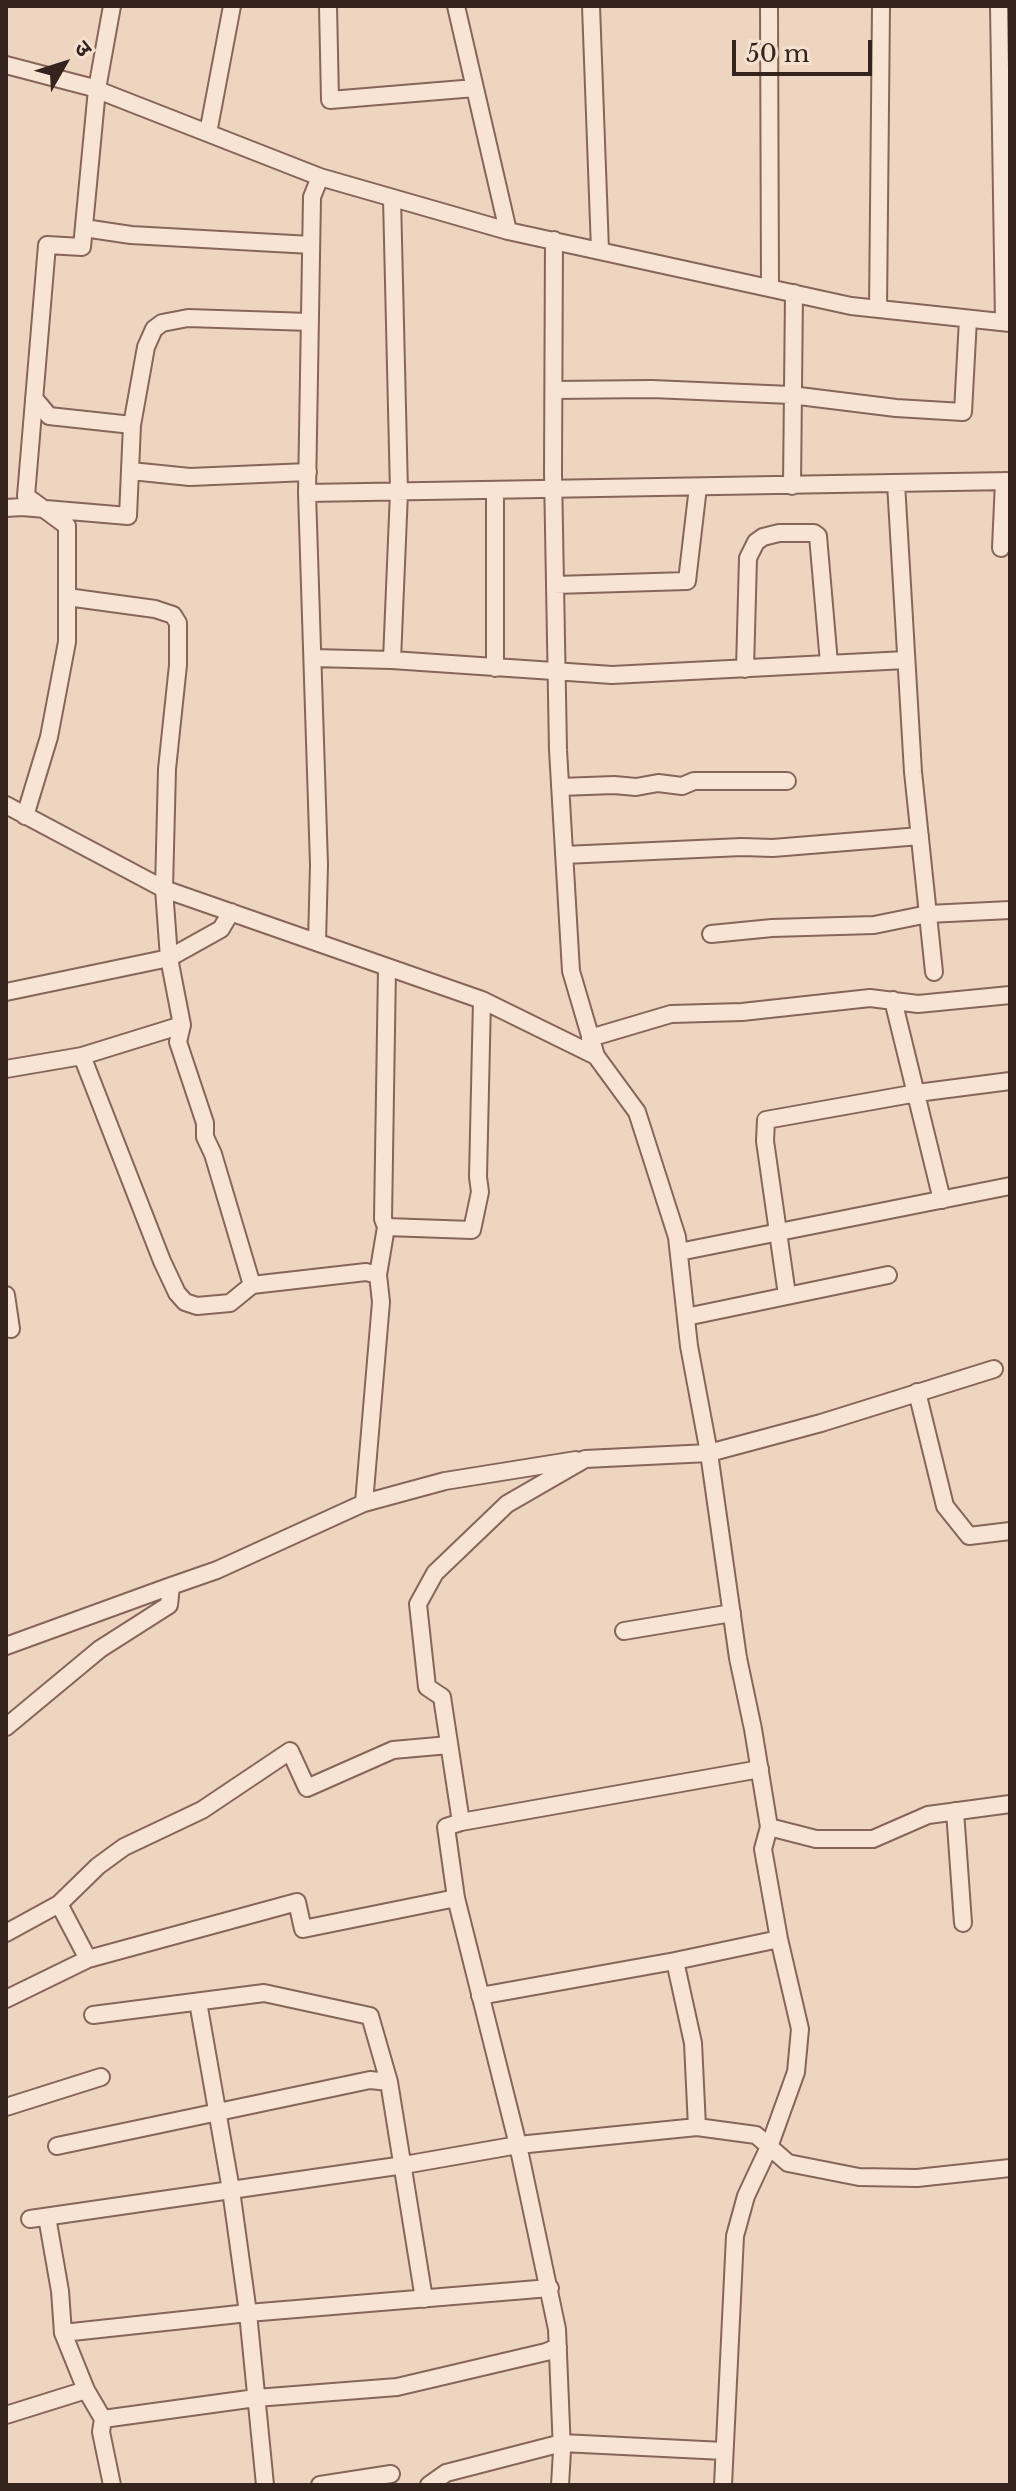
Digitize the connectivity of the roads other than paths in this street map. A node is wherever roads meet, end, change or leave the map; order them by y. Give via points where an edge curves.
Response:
1 (112, 6) edge
2 (232, 6) edge
3 (328, 6) edge
4 (456, 6) edge
5 (591, 6) edge
6 (769, 6) edge
7 (881, 6) edge
8 (999, 6) edge
9 (6, 65) edge
10 (475, 88) junction
11 (97, 89) junction
12 (208, 133) junction
13 (320, 177) junction
14 (392, 198) junction
15 (84, 228) junction
16 (508, 231) junction
17 (554, 240) junction
18 (311, 245) junction
19 (600, 250) junction
20 (770, 288) junction
21 (794, 293) junction
22 (878, 309) junction
23 (968, 319) junction
24 (310, 322) junction
25 (1007, 323) edge
26 (554, 390) junction
27 (791, 395) junction
28 (34, 398) junction
29 (132, 425) junction
30 (131, 471) junction
31 (308, 472) junction
32 (1007, 481) edge
33 (896, 483) junction
34 (792, 486) junction
35 (698, 487) junction
36 (554, 490) junction
37 (495, 491) junction
38 (399, 492) junction
39 (307, 493) junction
40 (6, 508) edge
41 (43, 508) junction
42 (1001, 548) dead end
43 (555, 585) junction
44 (67, 597) junction
45 (313, 658) junction
46 (392, 660) junction
47 (906, 660) junction
48 (829, 663) junction
49 (495, 668) junction
50 (745, 669) junction
51 (557, 672) junction
52 (787, 781) dead end
53 (560, 787) junction
54 (6, 805) edge
55 (25, 816) junction
56 (920, 836) junction
57 (564, 855) junction
58 (164, 889) junction
59 (1010, 910) edge
60 (231, 912) junction
61 (928, 914) junction
62 (711, 934) dead end
63 (317, 942) junction
64 (169, 958) junction
65 (387, 967) junction
66 (934, 972) dead end
67 (6, 992) edge
68 (1010, 995) edge
69 (482, 1000) junction
70 (893, 1000) junction
71 (182, 1025) junction
72 (590, 1038) junction
73 (82, 1056) junction
74 (596, 1056) junction
75 (6, 1069) edge
76 (1010, 1081) edge
77 (917, 1093) junction
78 (1010, 1186) edge
79 (942, 1200) junction
80 (386, 1227) junction
81 (779, 1232) junction
82 (679, 1252) junction
83 (378, 1275) junction
84 (888, 1275) dead end
85 (252, 1285) junction
86 (6, 1295) edge
87 (787, 1295) junction
88 (686, 1317) junction
89 (11, 1329) dead end
90 (994, 1369) dead end
91 (917, 1392) junction
92 (709, 1453) junction
93 (585, 1459) junction
94 (364, 1503) junction
95 (1010, 1531) edge
96 (171, 1586) junction
97 (732, 1613) junction
98 (624, 1631) dead end
99 (6, 1646) edge
100 (6, 1727) edge
101 (449, 1745) junction
102 (760, 1769) junction
103 (1010, 1804) edge
104 (955, 1811) junction
105 (461, 1822) junction
106 (769, 1827) junction
107 (456, 1898) junction
108 (59, 1904) junction
109 (963, 1923) dead end
110 (6, 1933) edge
111 (779, 1939) junction
112 (88, 1959) junction
113 (675, 1961) junction
114 (480, 1996) junction
115 (6, 1999) edge
116 (198, 2002) junction
117 (93, 2015) dead end
118 (101, 2077) dead end
119 (389, 2082) junction
120 (6, 2107) edge
121 (217, 2110) junction
122 (697, 2127) junction
123 (518, 2145) junction
124 (57, 2146) dead end
125 (769, 2147) junction
126 (404, 2165) junction
127 (1010, 2168) edge
128 (231, 2190) junction
129 (550, 2288) junction
130 (424, 2299) junction
131 (248, 2313) junction
132 (63, 2333) junction
133 (558, 2347) junction
134 (86, 2390) junction
135 (256, 2398) junction
136 (6, 2415) edge
137 (103, 2419) junction
138 (562, 2443) junction
139 (724, 2451) junction
140 (391, 2474) dead end
141 (112, 2485) edge
142 (265, 2485) edge
143 (320, 2485) edge
144 (429, 2485) edge
145 (560, 2485) edge
146 (723, 2485) edge

1 - 11 street
2 - 12 street
3 - 10 street via 330,100
4 - 10 street
5 - 19 street
6 - 20 street
7 - 22 street
8 - 25 street
9 - 11 street
10 - 16 street
11 - 12 street
11 - 15 street
12 - 13 street
13 - 14 street
13 - 18 street via 312,197
14 - 16 street
14 - 38 street
15 - 18 street
15 - 28 street via 82,247 47,245
16 - 17 street
17 - 19 street
17 - 26 street
18 - 24 street
19 - 20 street
20 - 21 street
21 - 22 street
21 - 27 street
22 - 23 street
23 - 25 street
23 - 27 street via 963,412
24 - 29 street via 188,318 162,323 146,347
24 - 31 street
26 - 27 street
26 - 36 street
27 - 34 street
28 - 29 street via 49,416
28 - 41 street via 26,496
29 - 30 street
30 - 31 street via 190,477
30 - 41 street via 128,516
31 - 39 street
32 - 33 street
32 - 42 street
33 - 34 street
33 - 47 street
34 - 35 street
35 - 36 street
35 - 43 street via 687,581
36 - 37 street
36 - 43 street
37 - 38 street
37 - 49 street
38 - 39 street
38 - 46 street
39 - 45 street
40 - 41 street
41 - 44 street via 67,526
43 - 51 street
44 - 55 street via 67,642 49,737
44 - 58 street via 155,609 173,615 178,623
45 - 46 street
45 - 63 street
46 - 49 street
47 - 48 street
47 - 56 street
48 - 50 street
48 - 50 street via 818,536 779,533 756,542 748,558
49 - 51 street
50 - 51 street
51 - 53 street
52 - 53 street
53 - 57 street
54 - 55 street
55 - 58 street
56 - 57 street via 773,848
56 - 61 street
57 - 72 street via 571,971
58 - 60 street
58 - 64 street
59 - 61 street
60 - 63 street
60 - 64 street via 221,929
61 - 62 street via 874,925
61 - 66 street
63 - 65 street
64 - 67 street
64 - 71 street
65 - 69 street
65 - 80 street
68 - 70 street via 918,1004
69 - 74 street
69 - 80 street via 480,1192 472,1230
70 - 72 street via 671,1014
70 - 77 street
71 - 73 street
71 - 85 street via 178,1042
72 - 74 street
73 - 75 street
73 - 85 street via 177,1293 185,1302 213,1306 230,1303
74 - 82 street via 637,1112
76 - 77 street
77 - 79 street
77 - 81 street via 766,1120
78 - 79 street
79 - 81 street
80 - 83 street
81 - 82 street
81 - 87 street
82 - 88 street
83 - 85 street
83 - 94 street via 381,1302
84 - 87 street
86 - 89 street
87 - 88 street
88 - 92 street
90 - 91 street
91 - 92 street
91 - 95 street via 945,1506 969,1536
92 - 93 street
92 - 97 street
93 - 94 street via 445,1481
93 - 101 street via 507,1504 435,1573 418,1604 427,1687 442,1697
94 - 96 street
96 - 99 street
96 - 100 street via 169,1605 100,1649
97 - 98 street
97 - 102 street
101 - 105 street
101 - 108 street via 393,1750 307,1788 290,1751 202,1810 124,1847
102 - 105 street
102 - 106 street
103 - 104 street
104 - 106 street via 928,1815 873,1839 816,1839
104 - 109 street
105 - 107 street via 446,1827
106 - 111 street via 763,1849
107 - 112 street via 303,1929 297,1902
107 - 114 street
108 - 110 street
108 - 112 street
111 - 113 street
111 - 125 street via 800,2029 796,2072
112 - 115 street
113 - 114 street
113 - 122 street via 693,2043
114 - 123 street
116 - 117 street
116 - 119 street via 264,1993 370,2016
116 - 121 street
118 - 120 street
119 - 121 street via 370,2080
119 - 126 street
121 - 124 street
121 - 128 street
122 - 123 street
122 - 125 street via 756,2135
123 - 126 street
123 - 129 street
125 - 127 street via 788,2163 859,2177 917,2178
125 - 139 street via 735,2236
126 - 128 street
126 - 130 street
128 - 131 street
128 - 132 street via 39,2218 60,2291
129 - 130 street
129 - 133 street
130 - 131 street
131 - 132 street
131 - 135 street
132 - 134 street
133 - 135 street via 397,2387
133 - 138 street
134 - 136 street
134 - 137 street
135 - 137 street
135 - 142 street
137 - 141 street
138 - 139 street
138 - 144 street via 446,2473
138 - 145 street
139 - 146 street
140 - 143 street

